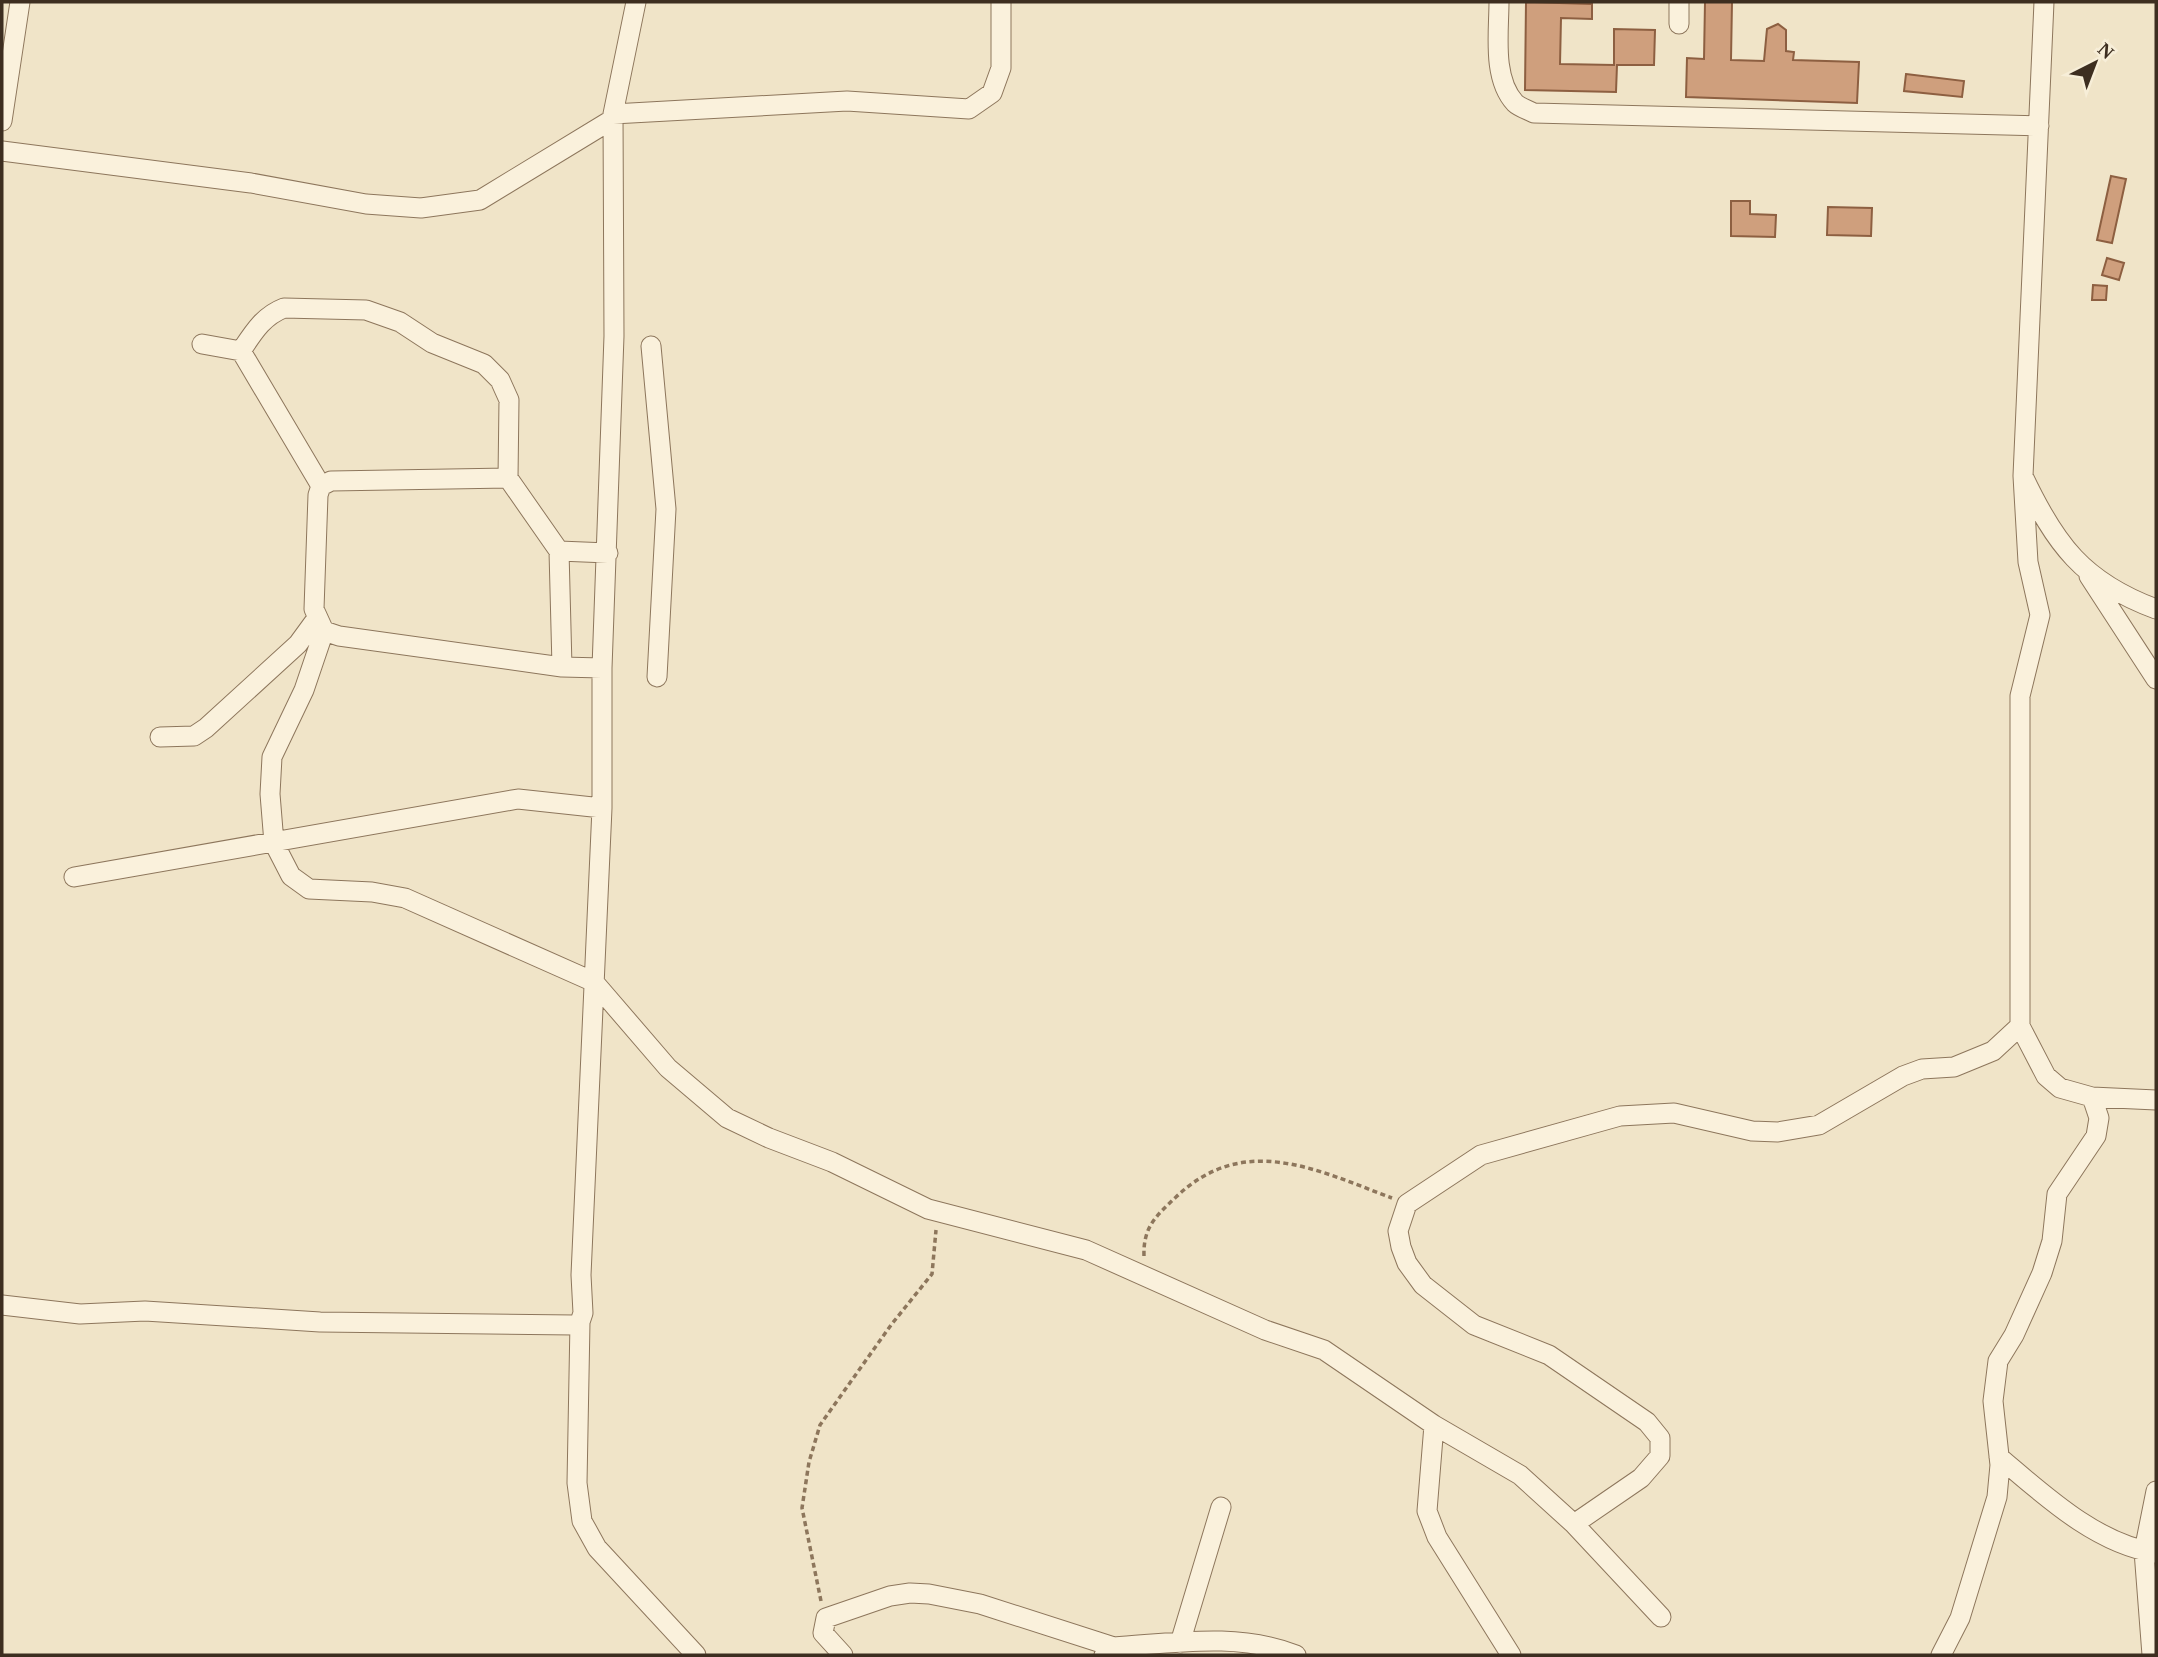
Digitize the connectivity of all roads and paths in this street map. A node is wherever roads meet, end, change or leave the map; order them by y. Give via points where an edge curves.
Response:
1 (20, 2) edge
2 (636, 2) edge
3 (1001, 2) edge
4 (1499, 2) edge
5 (1679, 2) edge
6 (2044, 2) edge
7 (1679, 24) dead end
8 (613, 117) junction
9 (2, 121) edge
10 (2039, 127) junction
11 (2, 151) edge
12 (202, 344) dead end
13 (651, 346) dead end
14 (241, 351) junction
15 (2023, 476) junction
16 (508, 478) junction
17 (321, 486) junction
18 (559, 551) junction
19 (608, 553) junction
20 (2084, 569) junction
21 (2156, 609) edge
22 (320, 625) junction
23 (562, 667) junction
24 (603, 668) junction
25 (657, 677) dead end
26 (2156, 679) edge
27 (160, 737) dead end
28 (602, 808) junction
29 (274, 843) junction
30 (74, 877) dead end
31 (594, 982) junction
32 (2020, 1026) junction
33 (2092, 1097) junction
34 (2156, 1100) edge
35 (1407, 1204) junction
36 (928, 1209) junction
37 (1144, 1275) junction
38 (2, 1305) edge
39 (580, 1322) junction
40 (1434, 1425) junction
41 (1998, 1457) junction
42 (2156, 1490) edge
43 (1221, 1507) dead end
44 (1574, 1524) junction
45 (2150, 1552) edge
46 (1661, 1617) dead end
47 (826, 1618) junction
48 (1180, 1643) junction
49 (1109, 1651) edge
50 (696, 1655) edge
51 (843, 1655) edge
52 (1296, 1655) edge
53 (1511, 1655) edge
54 (1941, 1655) edge
55 (2152, 1655) edge

1 - 9 street
2 - 8 street
3 - 8 street via 1001,68 992,93 969,109 847,101
4 - 10 street via 1499,60 1506,86 1515,103 1534,113
5 - 7 street
6 - 10 street
8 - 11 street via 480,200 421,208
8 - 19 street
10 - 15 street
12 - 14 street
13 - 25 street via 666,509
14 - 16 street via 259,325 284,307 366,310 400,322 443,348 484,364 500,380 509,400
14 - 17 street
15 - 20 street via 2053,535
15 - 32 street via 2028,562 2040,615 2020,696
16 - 17 street via 331,481
16 - 18 street
17 - 22 street via 314,609
18 - 19 street
18 - 23 street
19 - 24 street
20 - 21 street via 2130,599
20 - 26 street
22 - 23 street via 340,636
22 - 27 street via 206,728 194,736
22 - 29 street via 304,690 272,757
23 - 24 street
24 - 28 street
28 - 29 street via 519,799
28 - 31 street
29 - 30 street
29 - 31 street via 291,876 309,890 405,898
31 - 36 street via 668,1068 727,1118
31 - 39 street
32 - 33 street via 2046,1076 2060,1088
32 - 35 street via 1993,1051 1954,1067 1922,1069 1903,1076 1819,1125 1752,1131 1674,1113 1620,1116 1481,1155
33 - 34 street
33 - 41 street via 2099,1118 2096,1136 2057,1195 2052,1241 2042,1273 1998,1361 1993,1401
35 - 37 path via 1296,1163 1230,1164 1189,1185 1152,1220 1143,1238
35 - 44 street via 1398,1231 1401,1247 1423,1284 1474,1325 1549,1355 1585,1377 1647,1422 1660,1438 1660,1456 1641,1478
36 - 37 street via 1076,1247
36 - 47 path via 938,1234 932,1274 820,1425 809,1462 802,1508
37 - 40 street via 1265,1330 1324,1350
38 - 39 street via 80,1314 145,1311 320,1322
39 - 50 street via 576,1483 582,1521 597,1548
40 - 44 street via 1520,1475
40 - 53 street via 1427,1511 1437,1537
41 - 45 street via 2102,1535
41 - 54 street via 1997,1497 1960,1618
42 - 45 street
43 - 48 street
44 - 46 street
45 - 55 street
47 - 49 street via 890,1596 929,1594 980,1604
47 - 51 street via 823,1633
48 - 49 street
48 - 52 street via 1243,1641

